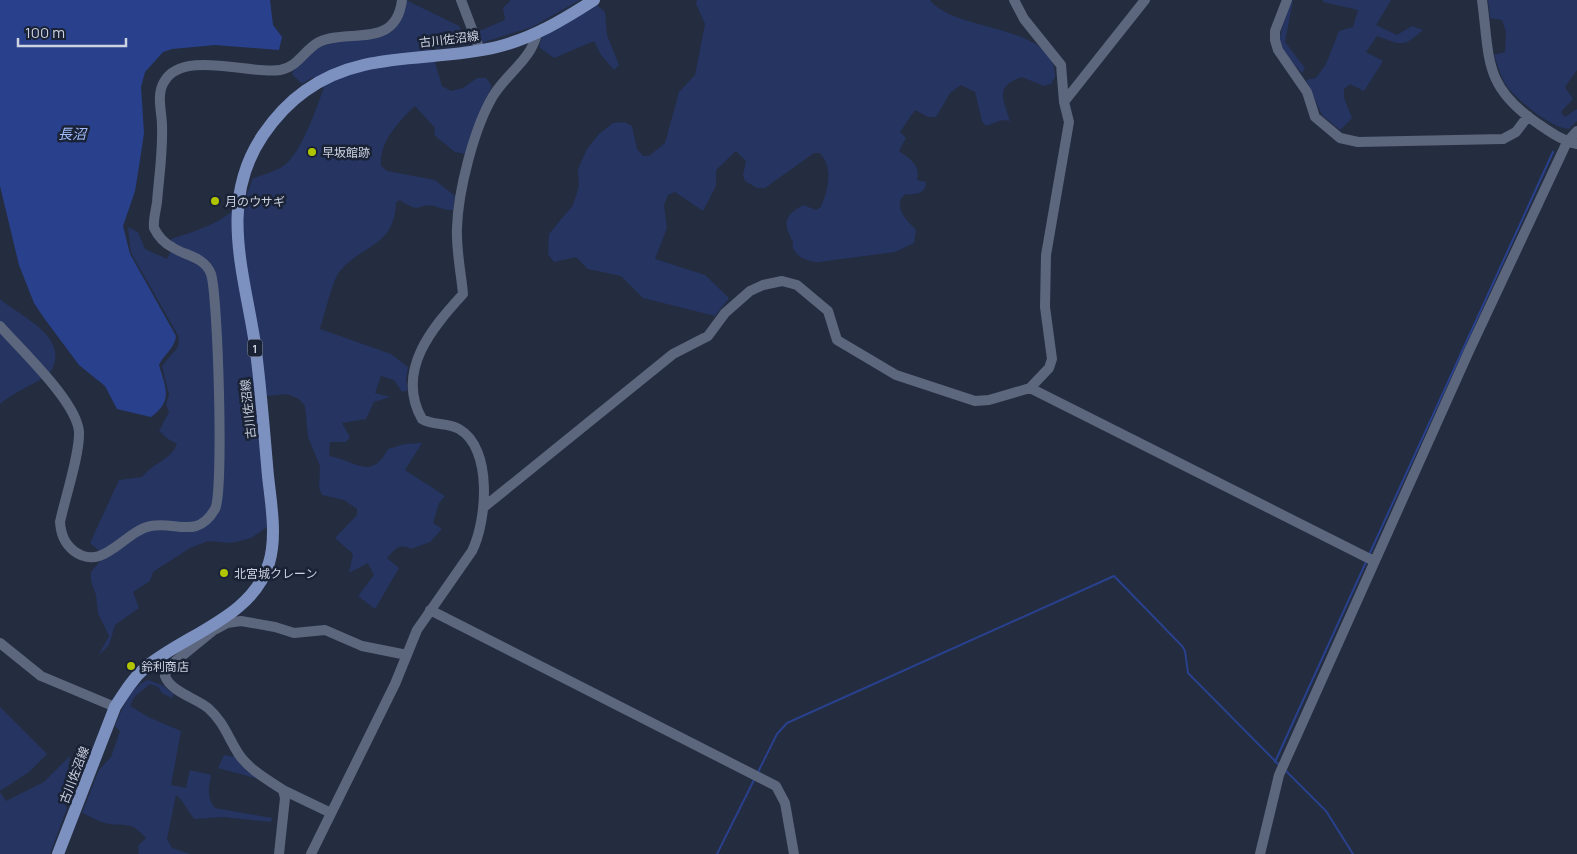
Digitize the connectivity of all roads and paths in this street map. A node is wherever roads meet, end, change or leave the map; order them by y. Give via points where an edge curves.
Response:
1 (402, 0) edge
2 (461, 0) edge
3 (594, 0) edge
4 (1014, 0) edge
5 (1145, 0) edge
6 (1287, 0) edge
7 (1482, 0) edge
8 (537, 34) junction
9 (480, 50) junction
10 (1064, 102) junction
11 (1528, 116) junction
12 (1577, 131) edge
13 (1572, 143) edge
14 (0, 326) edge
15 (1030, 388) junction
16 (484, 508) junction
17 (1370, 559) junction
18 (430, 610) junction
19 (214, 627) junction
20 (0, 643) edge
21 (408, 655) junction
22 (115, 707) junction
23 (284, 790) junction
24 (331, 813) junction
25 (58, 854) edge
26 (279, 854) edge
27 (311, 854) edge
28 (794, 854) edge
29 (1260, 854) edge

1 - 14 street via 396,18 385,30 320,42 285,69 185,68 164,81 160,101 163,144 154,228 173,248 205,265 211,273 216,305 220,462 216,508 199,525 189,528 168,525 145,527 98,557 85,556 72,549 61,534 60,522 78,446 76,418 66,401
2 - 9 street
3 - 8 main road, 古川佐沼線 / 1
4 - 10 street via 1024,19 1060,65
5 - 10 street
6 - 11 street via 1274,40 1307,92 1315,117 1340,138 1358,142 1503,139 1516,132
7 - 11 street via 1489,64 1494,79 1505,96
8 - 9 main road, 古川佐沼線 / 1
8 - 16 street via 525,60 499,87 481,118 458,211 462,294 422,347 413,370 412,384 422,419 459,429 473,444 483,473
9 - 19 main road, 古川佐沼線 / 1 via 373,62 327,77 303,92 280,114 248,162 238,194 236,229 259,377 273,542 269,563 256,590
10 - 15 street via 1069,128 1045,270 1052,359 1046,373
11 - 13 street
12 - 13 street
13 - 17 street
15 - 16 street via 975,401 896,375 837,340 828,311 797,285 774,282 750,291 726,313 708,336 673,354
15 - 17 street
16 - 18 street via 476,543
17 - 29 street via 1279,775
18 - 21 street via 417,630
18 - 28 street via 776,786 781,792
19 - 21 street via 241,621 294,633 325,630 362,646
19 - 22 main road, 古川佐沼線 / 1 via 144,669
19 - 23 street via 168,668 166,680 208,708 226,729 245,762
20 - 22 street via 41,676
21 - 24 street
22 - 25 main road, 古川佐沼線 / 1
23 - 24 street
23 - 26 street
24 - 27 street

